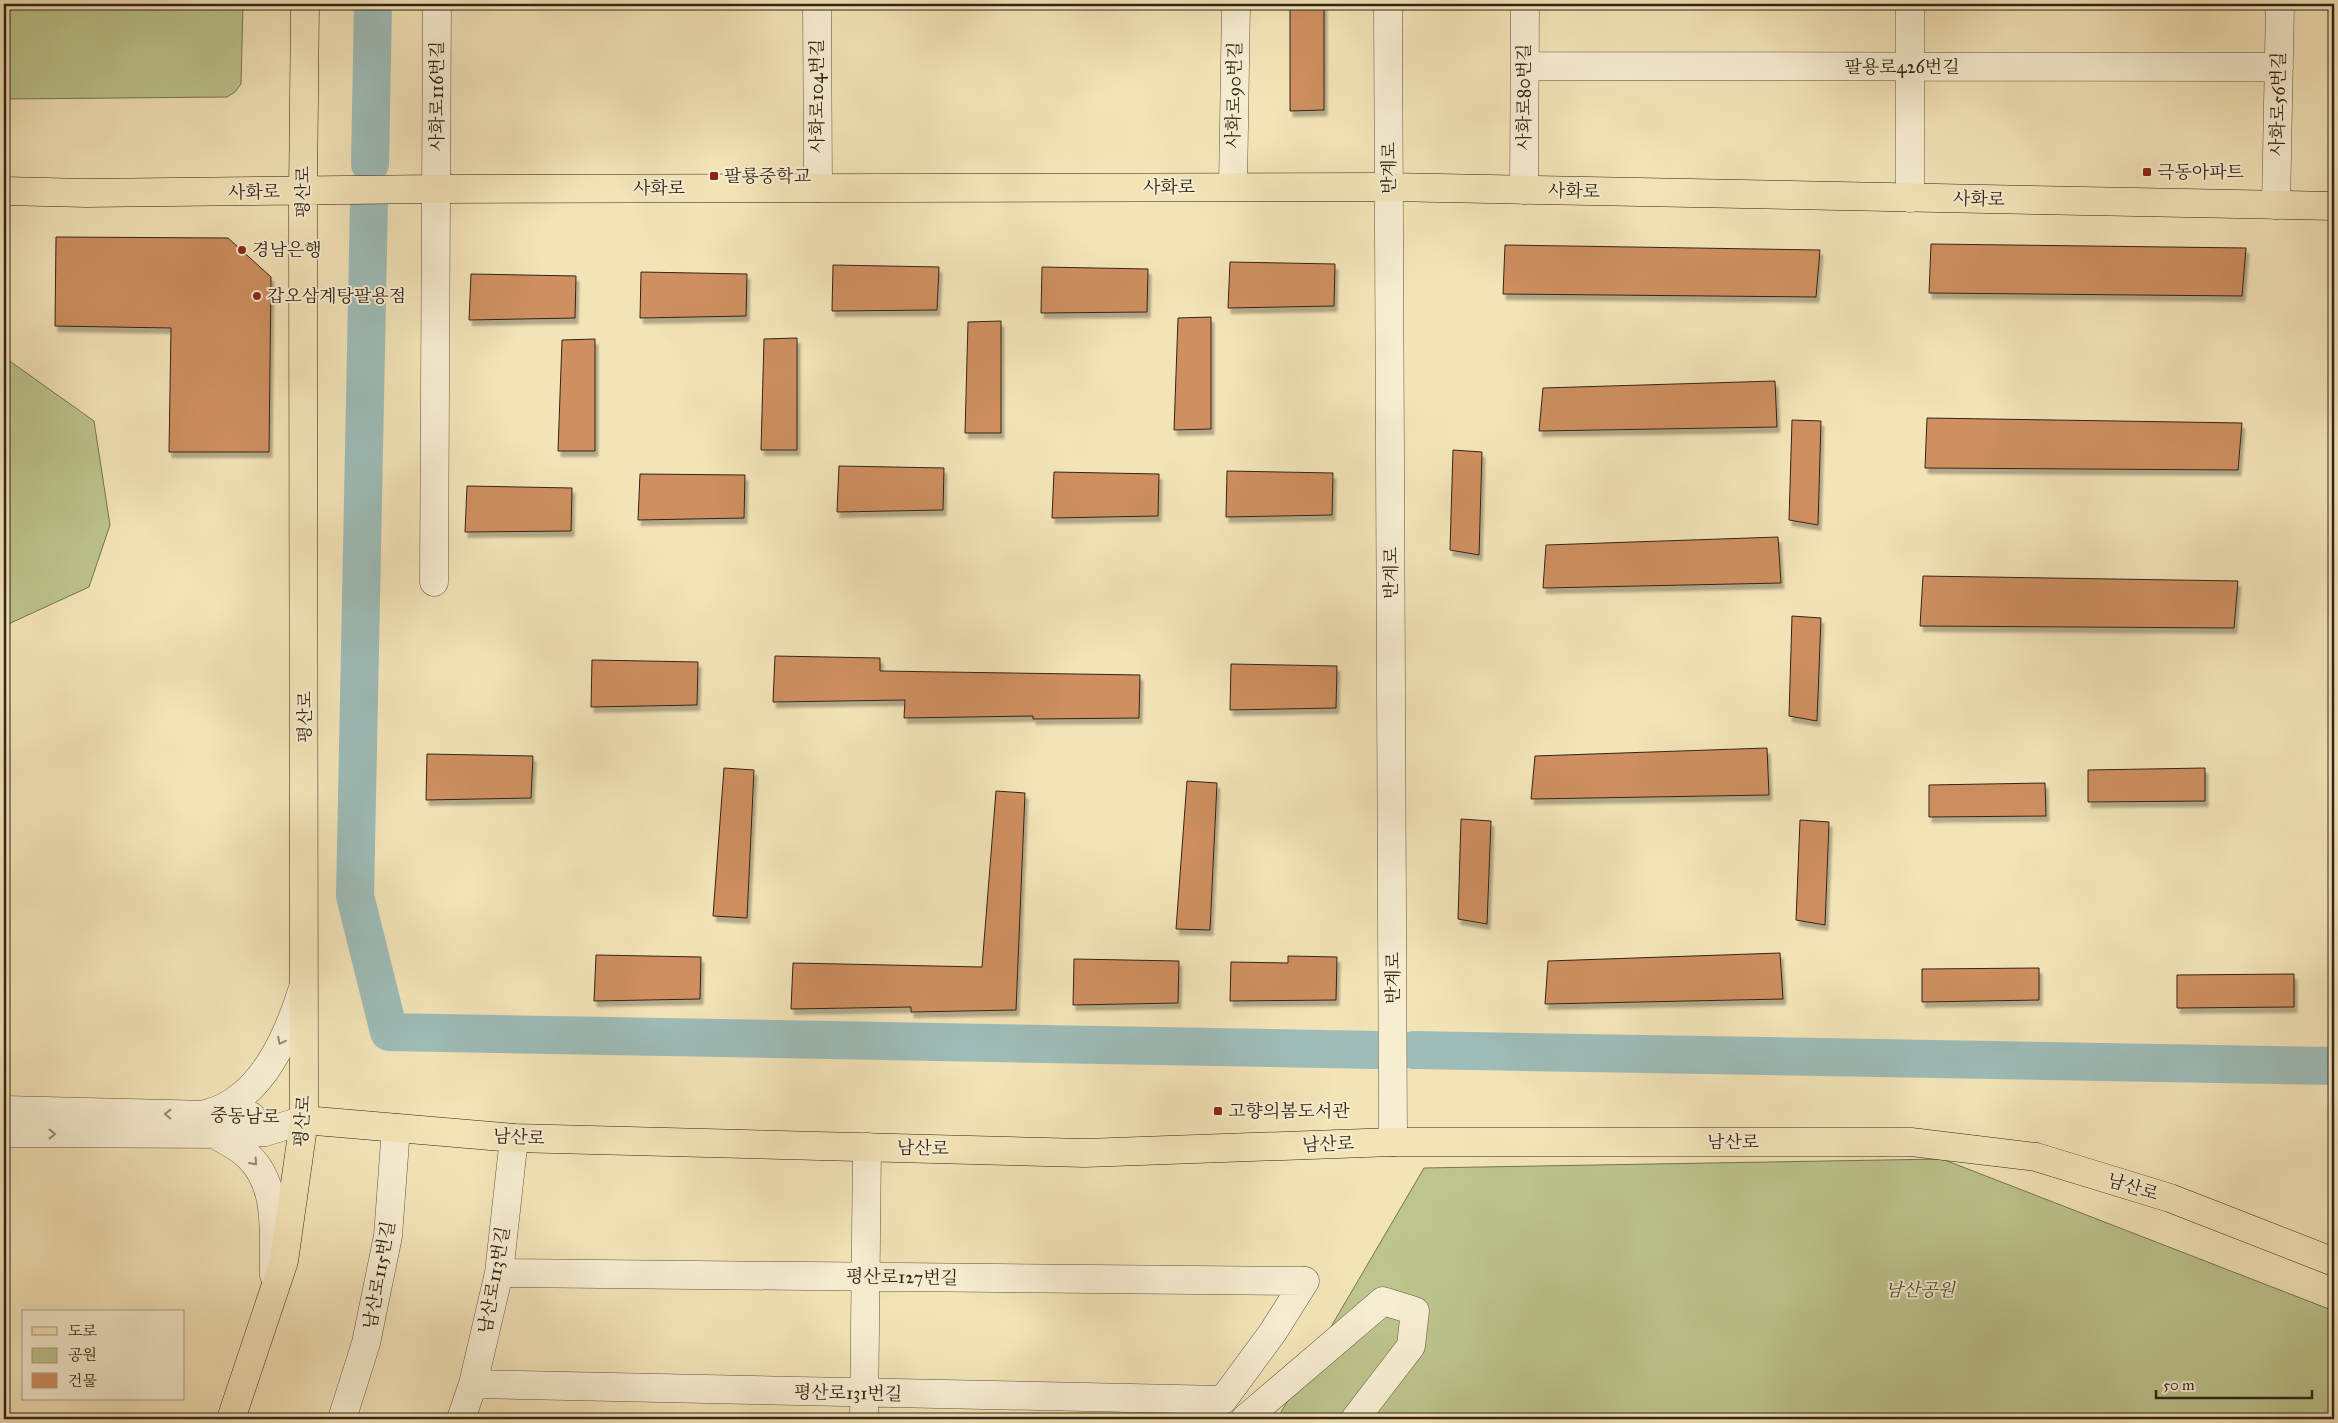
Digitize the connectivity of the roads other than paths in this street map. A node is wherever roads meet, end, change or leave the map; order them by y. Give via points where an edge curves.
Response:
1 (305, 4) edge
2 (437, 4) edge
3 (817, 4) edge
4 (1236, 4) edge
5 (1388, 4) edge
6 (1525, 4) edge
7 (1910, 4) edge
8 (2280, 4) edge
9 (1525, 66) junction
10 (1910, 67) junction
11 (2279, 67) junction
12 (1233, 186) junction
13 (1389, 187) junction
14 (436, 188) junction
15 (818, 188) junction
16 (1524, 190) junction
17 (4, 191) edge
18 (303, 192) junction
19 (1910, 198) junction
20 (2276, 205) junction
21 (2334, 206) edge
22 (434, 582) dead end
23 (305, 980) junction
24 (4, 1110) edge
25 (304, 1120) junction
26 (208, 1124) junction
27 (396, 1128) junction
28 (4, 1133) edge
29 (514, 1138) junction
30 (1393, 1142) junction
31 (867, 1147) junction
32 (2334, 1262) edge
33 (499, 1273) junction
34 (866, 1276) junction
35 (275, 1288) junction
36 (473, 1384) junction
37 (1223, 1400) joint
38 (865, 1406) edge
39 (231, 1419) edge
40 (342, 1419) edge
41 (461, 1419) edge
42 (1244, 1419) edge
43 (1355, 1419) edge

1 - 18 main road, 평산로
2 - 14 street, 사화로116번길
3 - 15 street, 사화로104번길
4 - 12 street, 사화로90번길
5 - 13 street, 반계로
6 - 9 street, 사화로80번길
7 - 10 street
8 - 11 street, 사화로56번길
9 - 10 street, 팔용로426번길
9 - 16 street, 사화로80번길
10 - 11 street, 팔용로426번길
10 - 19 street
11 - 20 street, 사화로56번길
12 - 13 main road, 사화로
12 - 15 main road, 사화로
13 - 16 main road, 사화로
13 - 30 street, 반계로
14 - 15 main road, 사화로
14 - 18 main road, 사화로
14 - 22 street, 사화로116번길
16 - 19 main road, 사화로
17 - 18 main road, 사화로
18 - 23 main road, 평산로
19 - 20 main road, 사화로
20 - 21 main road, 사화로
23 - 25 main road, 평산로
23 -> 26 street via 294,1014 259,1079
26 -> 24 street, 중동남로
25 - 26 street, 중동남로 via 283,1117
25 - 27 main road, 남산로
25 - 35 main road, 평산로 via 284,1261
28 -> 26 street, 중동남로
26 -> 35 street via 247,1155 260,1169 269,1188
27 - 29 main road, 남산로
27 - 40 street, 남산로115번길 via 388,1236 366,1344
29 - 31 main road, 남산로
29 - 33 street, 남산로113번길
30 - 31 main road, 남산로 via 1085,1153
30 - 32 main road, 남산로 via 1911,1142 2036,1157 2170,1198
31 - 34 street
33 - 34 street, 평산로127번길
33 - 36 street, 남산로113번길
34 - 37 street, 평산로127번길 via 1305,1281 1273,1332
34 - 38 street
35 - 39 main road, 평산로
36 - 38 street, 평산로131번길
36 - 41 street, 남산로113번길
37 - 38 street, 평산로131번길
42 - 43 street via 1383,1302 1415,1311 1411,1346

